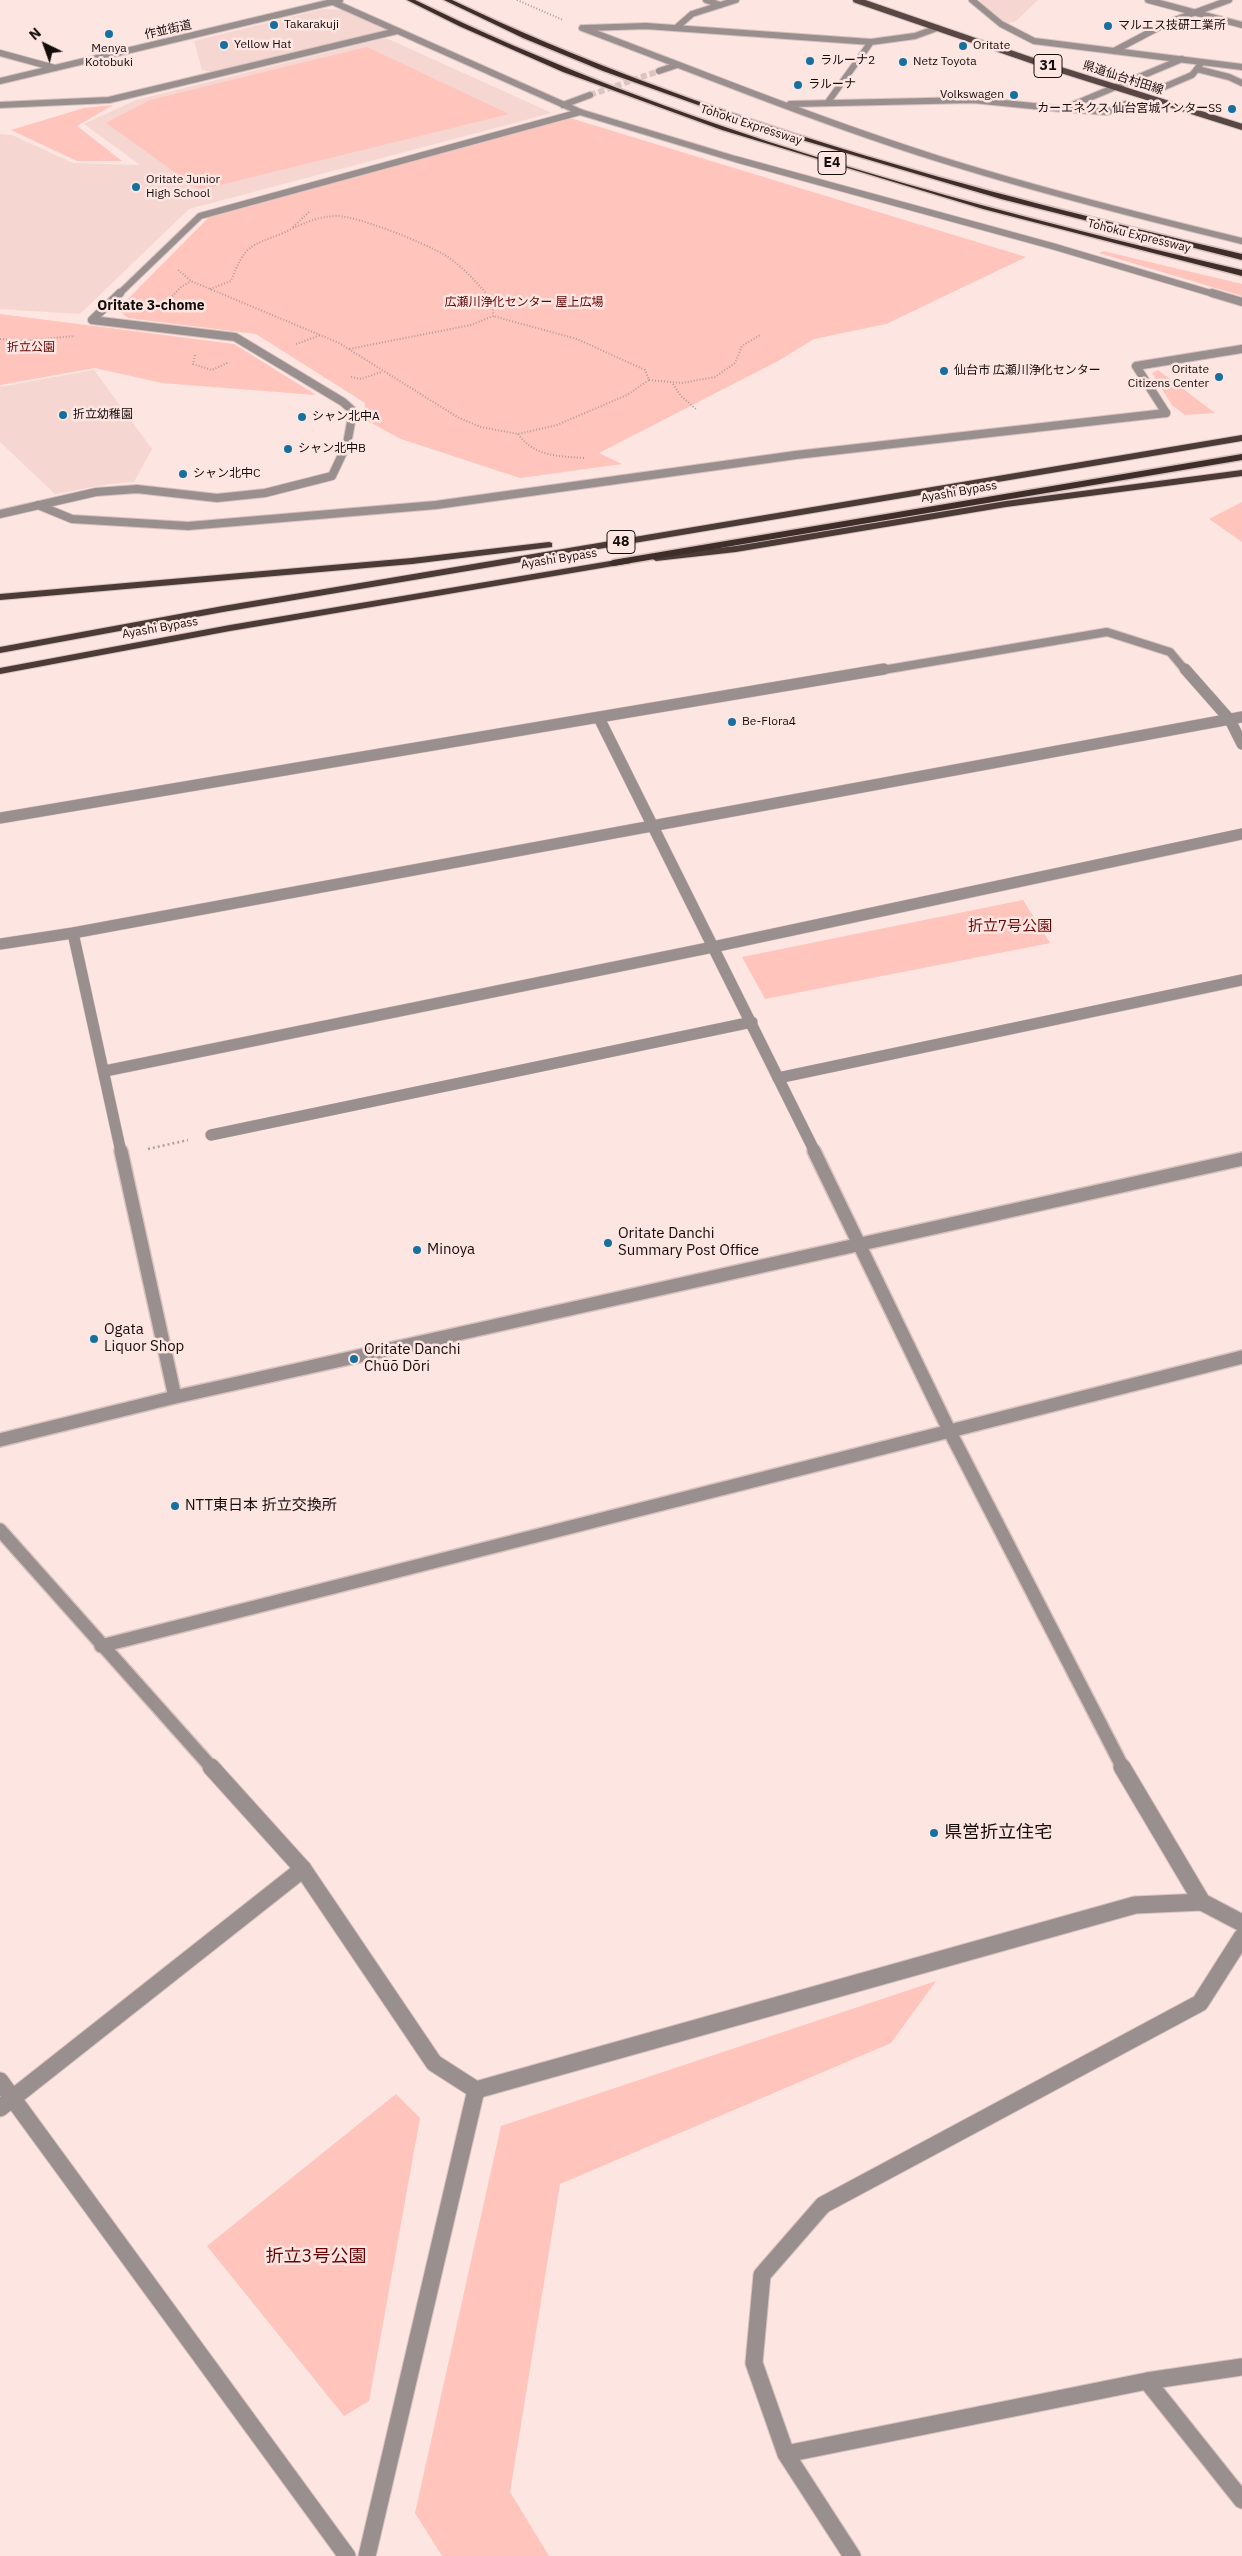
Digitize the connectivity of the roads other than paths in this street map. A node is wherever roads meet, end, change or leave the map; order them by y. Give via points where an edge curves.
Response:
1 (342, 0) edge
2 (410, 0) edge
3 (447, 0) edge
4 (706, 0) edge
5 (736, 0) edge
6 (856, 0) edge
7 (972, 0) edge
8 (1148, 0) edge
9 (1229, 0) edge
10 (333, 2) junction
11 (720, 5) junction
12 (1193, 12) junction
13 (1242, 25) edge
14 (676, 28) junction
15 (937, 28) junction
16 (397, 31) junction
17 (871, 42) junction
18 (1114, 51) junction
19 (0, 53) edge
20 (1182, 59) junction
21 (1235, 60) dead end
22 (1202, 62) junction
23 (677, 65) junction
24 (1228, 65) junction
25 (1242, 66) edge
26 (55, 68) junction
27 (1197, 69) junction
28 (659, 71) tunnel mouth
29 (0, 81) edge
30 (1242, 83) edge
31 (1114, 88) junction
32 (1157, 90) dead end
33 (590, 95) tunnel mouth
34 (828, 102) junction
35 (787, 104) junction
36 (1125, 104) dead end
37 (0, 105) edge
38 (563, 105) junction
39 (1063, 109) junction
40 (580, 112) junction
41 (1242, 127) edge
42 (1242, 241) edge
43 (1242, 257) edge
44 (1242, 273) edge
45 (1242, 302) edge
46 (1242, 349) edge
47 (1242, 438) edge
48 (1242, 457) edge
49 (1040, 472) junction
50 (1242, 473) edge
51 (38, 505) junction
52 (0, 514) edge
53 (613, 563) junction
54 (0, 597) edge
55 (0, 650) edge
56 (0, 671) edge
57 (599, 718) junction
58 (1242, 718) edge
59 (1230, 720) junction
60 (1242, 744) edge
61 (0, 818) edge
62 (652, 825) junction
63 (1242, 834) edge
64 (73, 933) junction
65 (0, 944) edge
66 (712, 947) junction
67 (1242, 980) edge
68 (752, 1022) junction
69 (105, 1071) junction
70 (778, 1078) junction
71 (211, 1135) road end
72 (1242, 1160) edge
73 (861, 1245) junction
74 (1242, 1357) edge
75 (175, 1397) junction
76 (949, 1430) junction
77 (0, 1440) edge
78 (0, 1530) edge
79 (101, 1646) junction
80 (303, 1869) junction
81 (1202, 1902) junction
82 (1242, 1923) edge
83 (1242, 1937) edge
84 (0, 2081) edge
85 (476, 2090) junction
86 (6, 2103) edge
87 (1242, 2367) edge
88 (1147, 2381) junction
89 (786, 2454) junction
90 (1242, 2500) edge
91 (347, 2556) edge
92 (367, 2556) edge
93 (852, 2556) edge

1 - 10 street, 作並街道
2 - 44 highway, Tohoku Expressway / E4 via 588,79 789,150 958,200
3 - 43 highway, Tohoku Expressway / E4 via 610,71 800,137 973,189
4 - 11 street
5 - 11 street
6 - 15 main road, 県道仙台村田線 / 31
7 - 18 street via 997,24 1013,34 1034,41
8 - 12 street
9 - 12 street
10 - 16 street
10 - 26 street, 作並街道
11 - 14 street via 692,14
12 - 13 street
12 - 18 street
14 - 17 street
14 - 23 street via 614,25 582,28
15 - 17 street via 915,36
15 - 31 main road, 県道仙台村田線 / 31
16 - 37 street via 109,100
16 - 38 street
17 - 34 street
18 - 20 street
19 - 26 street
20 - 22 street
20 - 31 street
21 - 24 street
22 - 24 street
22 - 27 street
23 - 28 street
23 - 35 street
24 - 25 street
26 - 29 street, 作並街道
27 - 30 street
27 - 32 street
31 - 39 street
31 - 41 main road, 県道仙台村田線 / 31
33 - 38 street
34 - 35 street
34 - 39 street via 951,100
35 - 42 street via 935,158 1068,198
36 - 39 street via 1107,112
38 - 40 street
40 - 45 street
40 - 51 street via 200,216 92,320 235,337 343,402 353,411 347,444 332,476 265,493 217,498 137,489 96,492
46 - 51 street via 1136,366 1166,413 796,455 436,505 188,526 72,519
47 - 49 highway, Ayashi Bypass / 48
48 - 53 highway, Ayashi Bypass / 48
49 - 54 highway via 513,550 382,565 93,586
49 - 55 highway, Ayashi Bypass / 48 via 223,609
50 - 53 highway via 1006,504 736,549
51 - 52 street
53 - 56 highway, Ayashi Bypass / 48 via 250,624
57 - 59 street via 1107,632 1170,652
57 - 61 street
57 - 62 street
58 - 59 street
59 - 60 street
59 - 62 street
62 - 64 street
62 - 66 street
63 - 66 street
64 - 65 street
64 - 69 street
66 - 68 street
66 - 69 street
67 - 70 street
68 - 70 street
68 - 71 street
69 - 75 street
70 - 73 street
72 - 73 street
73 - 75 street
73 - 76 street
74 - 76 street
75 - 77 street
76 - 79 street
76 - 81 street via 1112,1750
78 - 79 street
79 - 80 street
80 - 85 street via 434,2063
80 - 86 street
81 - 82 street
81 - 85 street via 1135,1905
83 - 89 street via 1200,2003 823,2205 762,2275 754,2363
84 - 86 street
85 - 92 street
86 - 91 street
87 - 88 street
88 - 89 street
88 - 90 street
89 - 93 street

